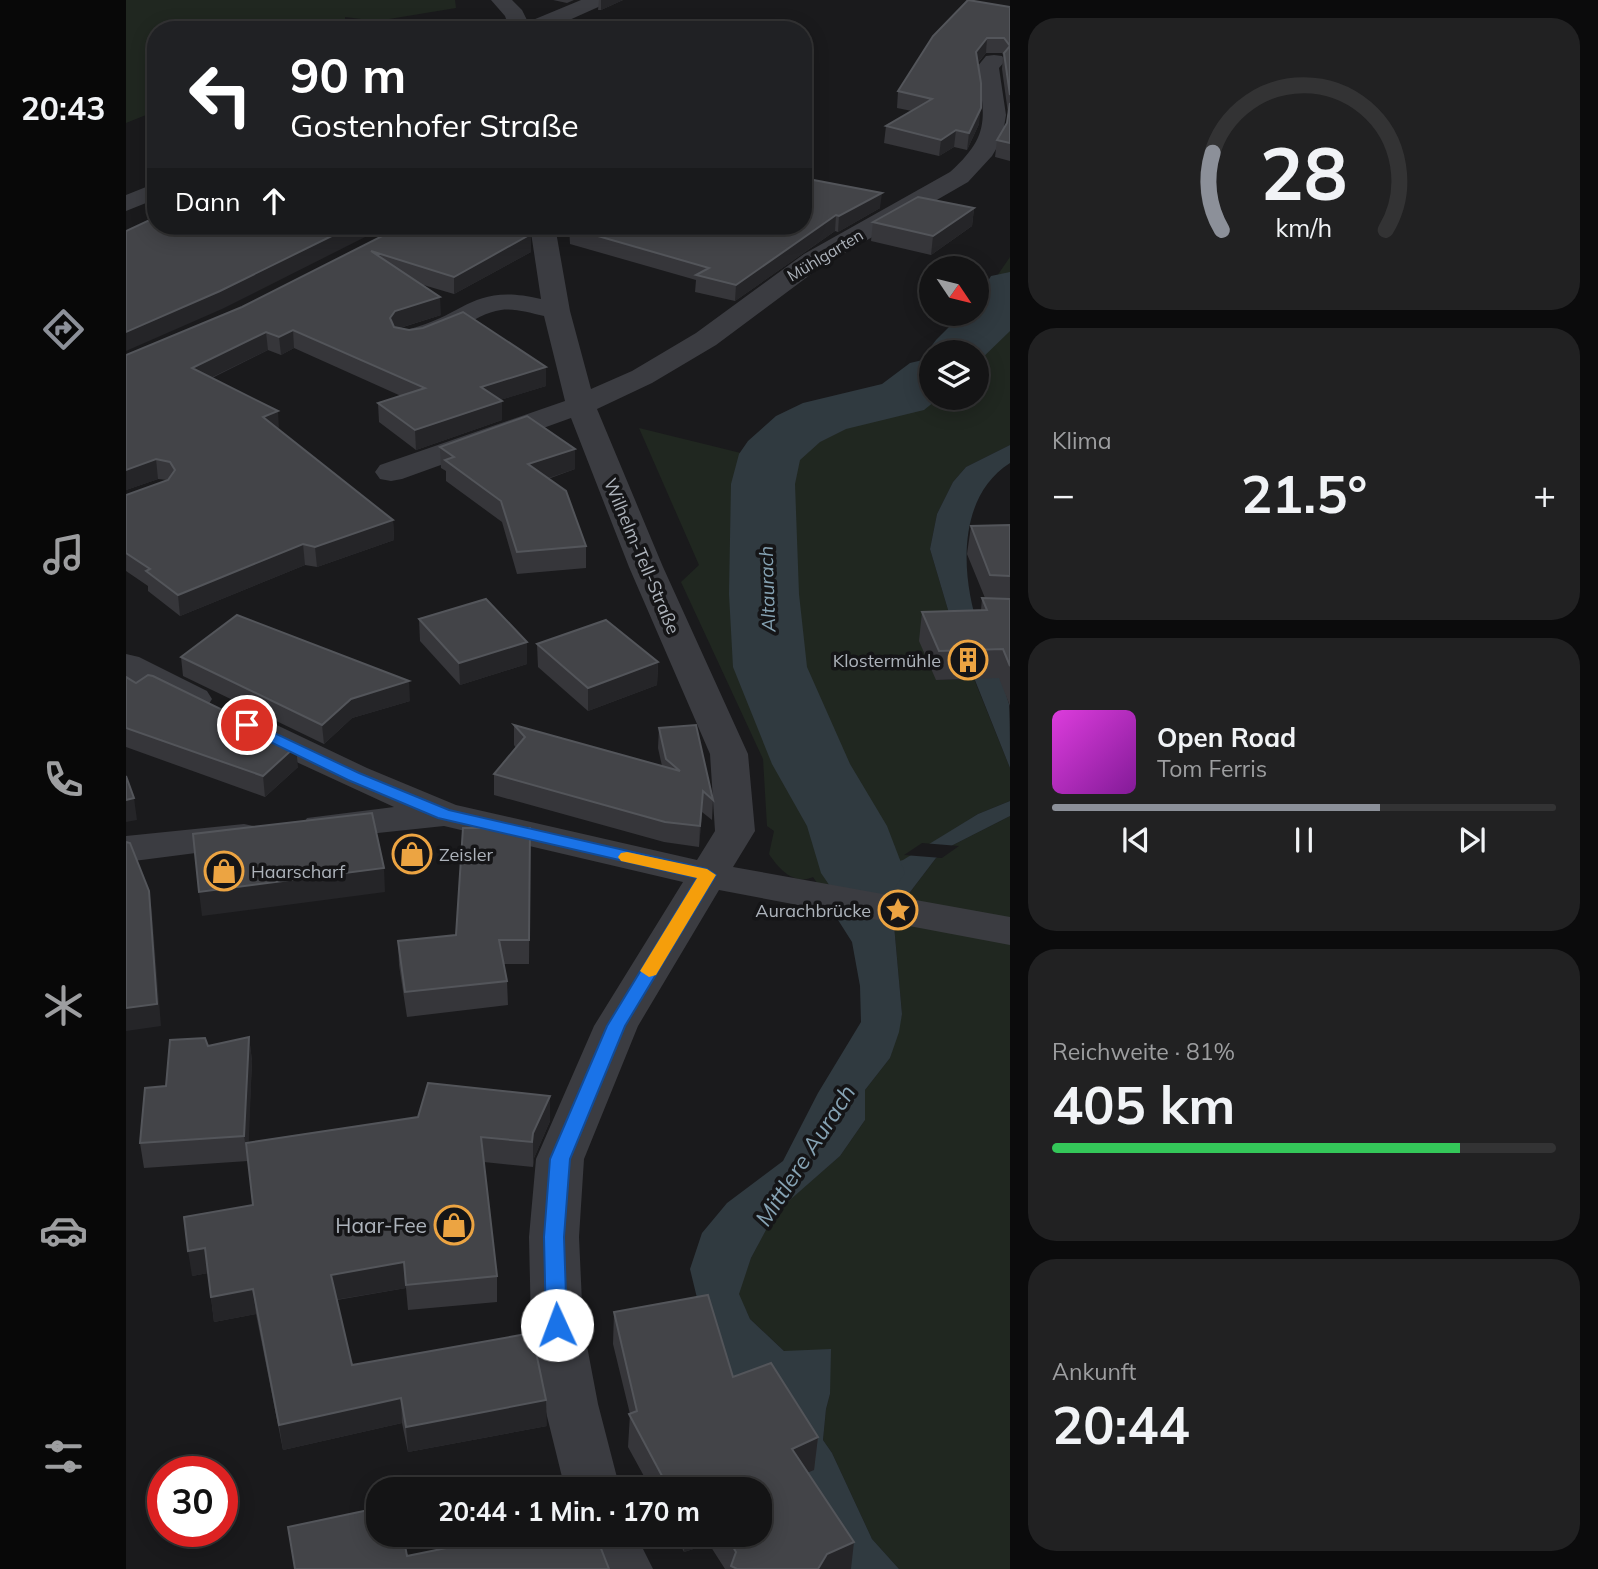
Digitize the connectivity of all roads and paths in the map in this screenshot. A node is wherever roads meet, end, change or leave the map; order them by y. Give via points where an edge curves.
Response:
1 (501, 0) edge
2 (598, 0) edge
3 (517, 21) edge
4 (550, 21) edge
5 (993, 61) dead end
6 (147, 194) edge
7 (126, 204) edge
8 (544, 235) edge
9 (556, 311) junction
10 (407, 338) edge
11 (581, 405) junction
12 (391, 472) dead end
13 (126, 665) edge
14 (444, 814) junction
15 (126, 849) edge
16 (707, 875) junction
17 (1010, 931) edge
18 (589, 1477) edge
19 (614, 1547) edge
20 (624, 1569) edge

1 - 3 street
2 - 4 street
5 - 11 street, Mühlgarten via 988,67 996,120 990,141 979,160 959,177 813,260 706,339 642,377
6 - 7 street
8 - 9 street, Wilhelm-Tell-Straße
9 - 10 street via 495,302 442,328
9 - 11 street, Wilhelm-Tell-Straße
11 - 12 street, Mühlgarten
11 - 16 street, Wilhelm-Tell-Straße via 729,754 735,831
13 - 14 street via 353,776
14 - 15 street
14 - 16 street
16 - 17 street
16 - 18 street, Wilhelm-Tell-Straße via 616,1026 560,1159 554,1237 557,1325
19 - 20 street

